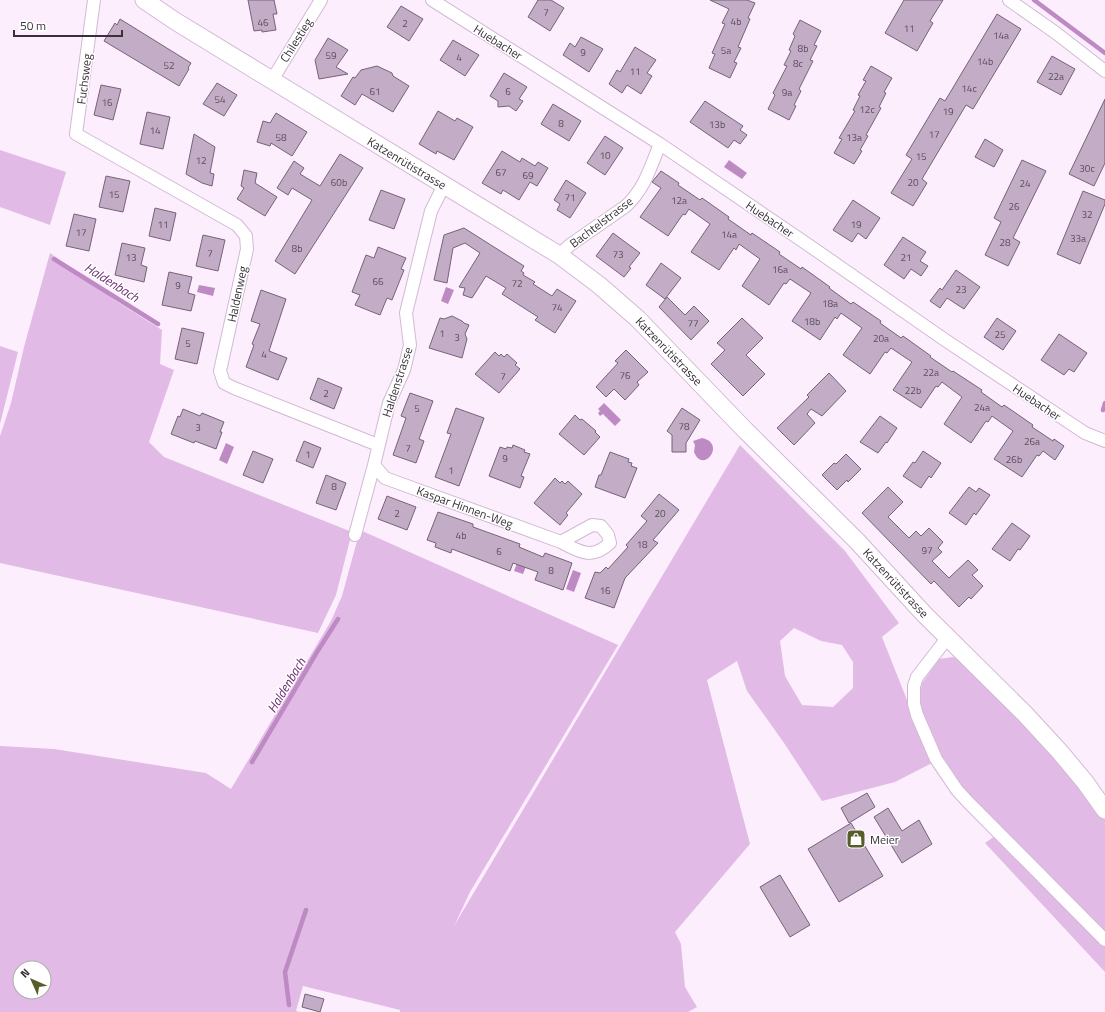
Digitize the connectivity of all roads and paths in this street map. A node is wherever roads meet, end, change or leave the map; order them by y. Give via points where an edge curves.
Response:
1 (94, 0) edge
2 (144, 0) edge
3 (321, 0) edge
4 (432, 0) edge
5 (1009, 0) edge
6 (1105, 71) edge
7 (270, 79) junction
8 (76, 134) joint
9 (660, 144) junction
10 (444, 185) junction
11 (559, 255) junction
12 (1105, 441) edge
13 (378, 445) junction
14 (374, 465) junction
15 (355, 535) dead end
16 (561, 542) dead end
17 (948, 637) junction
18 (1105, 810) edge
19 (1105, 940) edge

1 - 8 street, Fuchsweg
2 - 7 street, Katzenrütistrasse
3 - 7 street, Chilestieg via 277,72
4 - 9 street, Huebacher
5 - 6 street
7 - 10 street, Katzenrütistrasse
8 - 13 street, Haldenweg via 237,224 246,236 247,249 220,371 224,383
9 - 11 street, Bachtelstrasse via 647,178 634,199
9 - 12 street, Huebacher via 976,361 1084,433
10 - 11 street, Katzenrütistrasse
10 - 13 street, Haldenstrasse via 431,211 406,313 410,345 404,370 388,403
11 - 17 street, Katzenrütistrasse via 638,319
13 - 14 street, Haldenstrasse
14 - 15 street, Haldenstrasse
14 - 16 street, Kaspar Hinnen-Weg via 385,478
17 - 18 street, Katzenrütistrasse via 1060,752
17 - 19 street via 918,677 913,695 917,715 936,759 968,802

